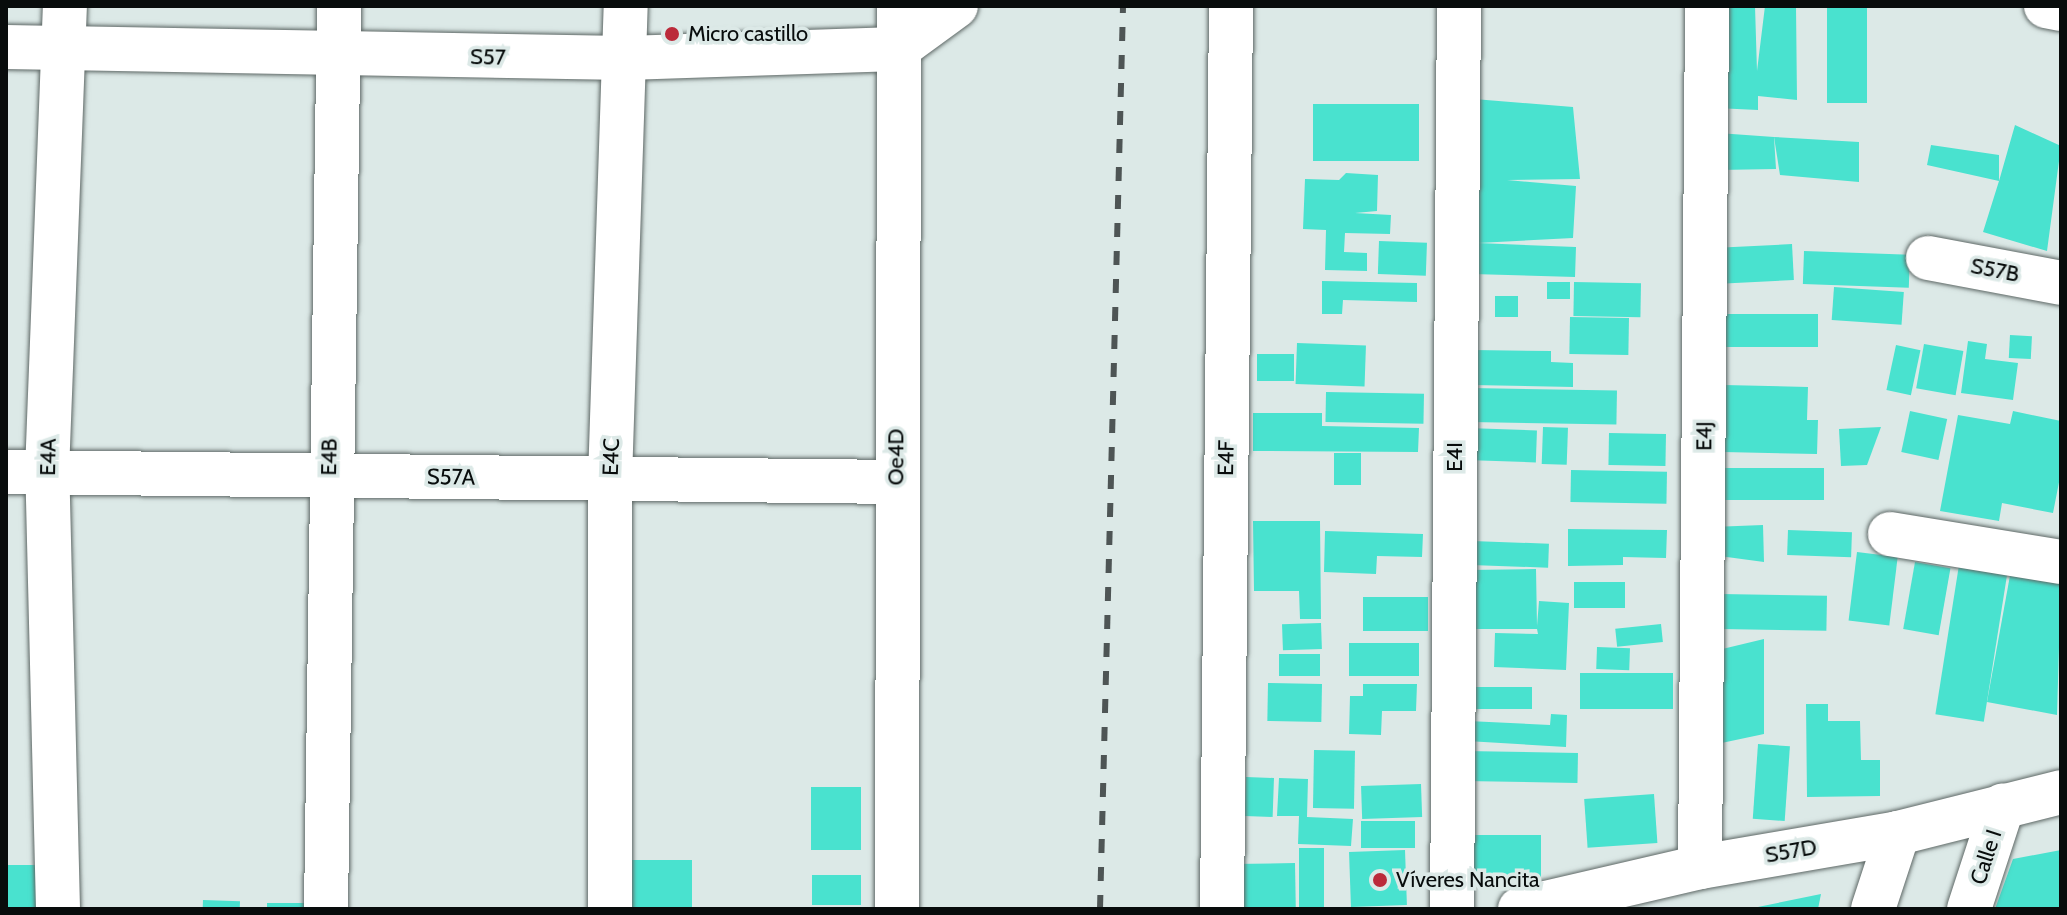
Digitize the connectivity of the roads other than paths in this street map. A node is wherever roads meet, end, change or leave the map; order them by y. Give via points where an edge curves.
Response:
1 (65, 6) edge
2 (339, 6) edge
3 (626, 6) edge
4 (899, 6) edge
5 (956, 6) edge
6 (1231, 6) edge
7 (1459, 6) edge
8 (1707, 6) edge
9 (2046, 6) edge
10 (2061, 9) edge
11 (6, 47) edge
12 (63, 49) junction
13 (897, 49) junction
14 (338, 55) junction
15 (626, 58) junction
16 (1928, 258) dead end
17 (2061, 283) edge
18 (26, 472) edge
19 (329, 475) junction
20 (610, 479) junction
21 (895, 482) junction
22 (1890, 534) dead end
23 (2061, 562) edge
24 (2061, 792) edge
25 (2003, 805) junction
26 (1898, 833) junction
27 (1700, 867) junction
28 (58, 909) edge
29 (326, 909) edge
30 (610, 909) edge
31 (897, 909) edge
32 (1222, 909) edge
33 (1452, 909) edge
34 (1520, 909) edge
35 (1873, 909) edge
36 (1969, 909) edge

1 - 12 street, E4A
2 - 14 street, E4B
3 - 15 street, E4C
4 - 13 street, Oe4D
5 - 13 street
6 - 32 street, E4F
7 - 33 street, E4I
8 - 27 street, E4J
9 - 10 street
11 - 12 street, S57
12 - 14 street, S57
12 - 18 street, E4A
13 - 15 street, S57
13 - 21 street, Oe4D
14 - 15 street, S57
14 - 19 street, E4B
15 - 20 street, E4C
16 - 17 street, S57B
18 - 19 street, S57A
18 - 28 street, E4A
19 - 20 street, S57A
19 - 29 street, E4B
20 - 21 street, S57A
20 - 30 street, E4C
21 - 31 street, Oe4D
22 - 23 street
24 - 25 street, S57D
25 - 26 street, S57D
25 - 36 street, Calle I
26 - 27 street, S57D
26 - 35 street
27 - 34 street, S57D

